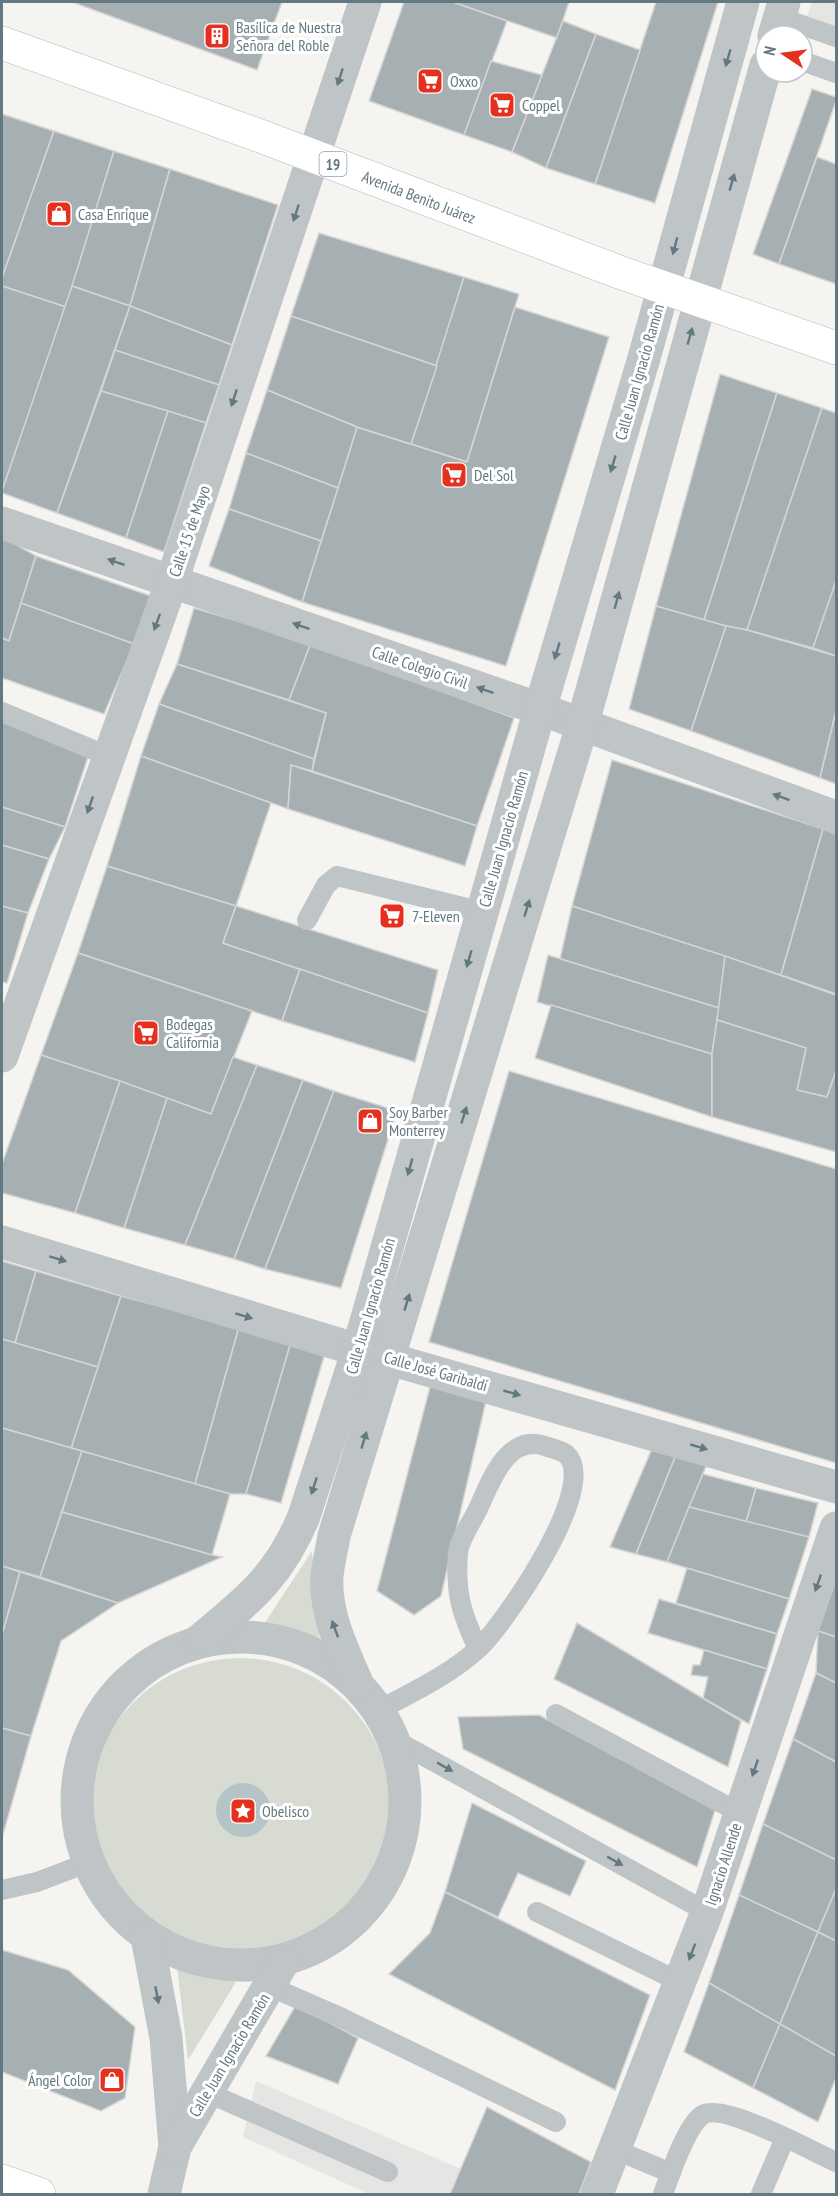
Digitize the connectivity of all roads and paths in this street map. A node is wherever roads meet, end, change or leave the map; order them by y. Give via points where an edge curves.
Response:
1 (365, 2) edge
2 (743, 2) edge
3 (779, 18) edge
4 (837, 37) edge
5 (2, 43) edge
6 (814, 65) edge
7 (837, 73) edge
8 (761, 84) edge
9 (314, 157) junction
10 (664, 286) junction
11 (700, 300) junction
12 (837, 348) edge
13 (2, 523) edge
14 (172, 581) junction
15 (540, 709) junction
16 (2, 712) edge
17 (582, 726) junction
18 (108, 756) junction
19 (837, 817) edge
20 (483, 912) junction
21 (308, 920) dead end
22 (2, 1056) edge
23 (2, 1242) edge
24 (358, 1350) junction
25 (390, 1358) junction
26 (837, 1487) edge
27 (837, 1528) edge
28 (200, 1640) junction
29 (478, 1648) junction
30 (357, 1683) junction
31 (379, 1710) junction
32 (556, 1714) dead end
33 (393, 1739) junction
34 (740, 1813) junction
35 (87, 1863) junction
36 (2, 1890) edge
37 (537, 1912) dead end
38 (707, 1912) junction
39 (147, 1937) junction
40 (276, 1974) junction
41 (680, 1982) junction
42 (206, 2092) junction
43 (556, 2122) dead end
44 (785, 2138) junction
45 (175, 2147) junction
46 (616, 2150) junction
47 (837, 2162) edge
48 (388, 2172) dead end
49 (671, 2173) junction
50 (2, 2181) edge
51 (39, 2194) edge
52 (164, 2194) edge
53 (597, 2194) edge
54 (663, 2194) edge
55 (761, 2194) edge

1 -> 9 street, Calle 15 de Mayo
2 -> 10 street, Calle Juan Ignacio Ramón
3 - 4 lane
5 - 9 main road, Avenida Benito Juárez / 19
6 - 7 lane
11 -> 8 street, Calle Juan Ignacio Ramón
9 - 10 main road, Avenida Benito Juárez / 19
9 -> 14 street, Calle 15 de Mayo
10 - 11 main road, Avenida Benito Juárez / 19
10 -> 15 street, Calle Juan Ignacio Ramón
11 - 12 main road, Avenida Benito Juárez / 19
17 -> 11 street, Calle Juan Ignacio Ramón
14 -> 13 street, Calle Colegio Civil
15 -> 14 street, Calle Colegio Civil
14 -> 18 street, Calle 15 de Mayo
15 - 17 street, Calle Colegio Civil
15 - 20 street, Calle Juan Ignacio Ramón
16 - 18 lane
19 -> 17 street, Calle Colegio Civil
25 -> 17 street, Calle Juan Ignacio Ramón
18 -> 22 street, Calle 15 de Mayo
20 - 21 lane via 337,876 326,885
20 -> 24 street, Calle Juan Ignacio Ramón
23 -> 24 street, Calle José Garibaldi
24 - 25 street, Calle José Garibaldi
24 -> 28 street, Calle Juan Ignacio Ramón via 294,1542 258,1592
25 -> 26 street, Calle José Garibaldi
30 -> 25 street, Calle Juan Ignacio Ramón via 332,1622 327,1578 334,1536
27 -> 34 street, Ignacio Allende
28 - 30 street via 242,1635 284,1641 323,1657
28 - 35 street via 163,1655 130,1678 104,1709 86,1745 77,1784 77,1824
29 - 29 lane via 509,1615 568,1507 574,1482 572,1462 565,1453 539,1444 520,1445 508,1455 496,1471 459,1549 458,1598
29 - 31 lane via 428,1684
30 - 31 street
31 - 33 street
32 - 34 lane
33 -> 38 lane
33 - 40 street via 403,1770 405,1812 397,1853 378,1891 352,1923
34 - 38 street, Ignacio Allende
35 - 36 lane
35 - 39 street via 112,1904
37 - 41 lane
38 -> 41 street, Ignacio Allende
39 - 40 street via 188,1958
39 -> 45 street, Calle Juan Ignacio Ramón via 166,2038
40 - 42 street, Calle Juan Ignacio Ramón
40 - 43 lane via 342,2018
41 - 46 street, Ignacio Allende
42 - 45 street, Calle Juan Ignacio Ramón
42 - 48 lane
44 - 47 lane
44 - 49 lane via 714,2111 701,2115 693,2126
44 - 55 lane
45 - 52 street, Calle Juan Ignacio Ramón
46 - 49 lane
46 - 53 street, Ignacio Allende
49 - 54 lane
50 - 51 main road

